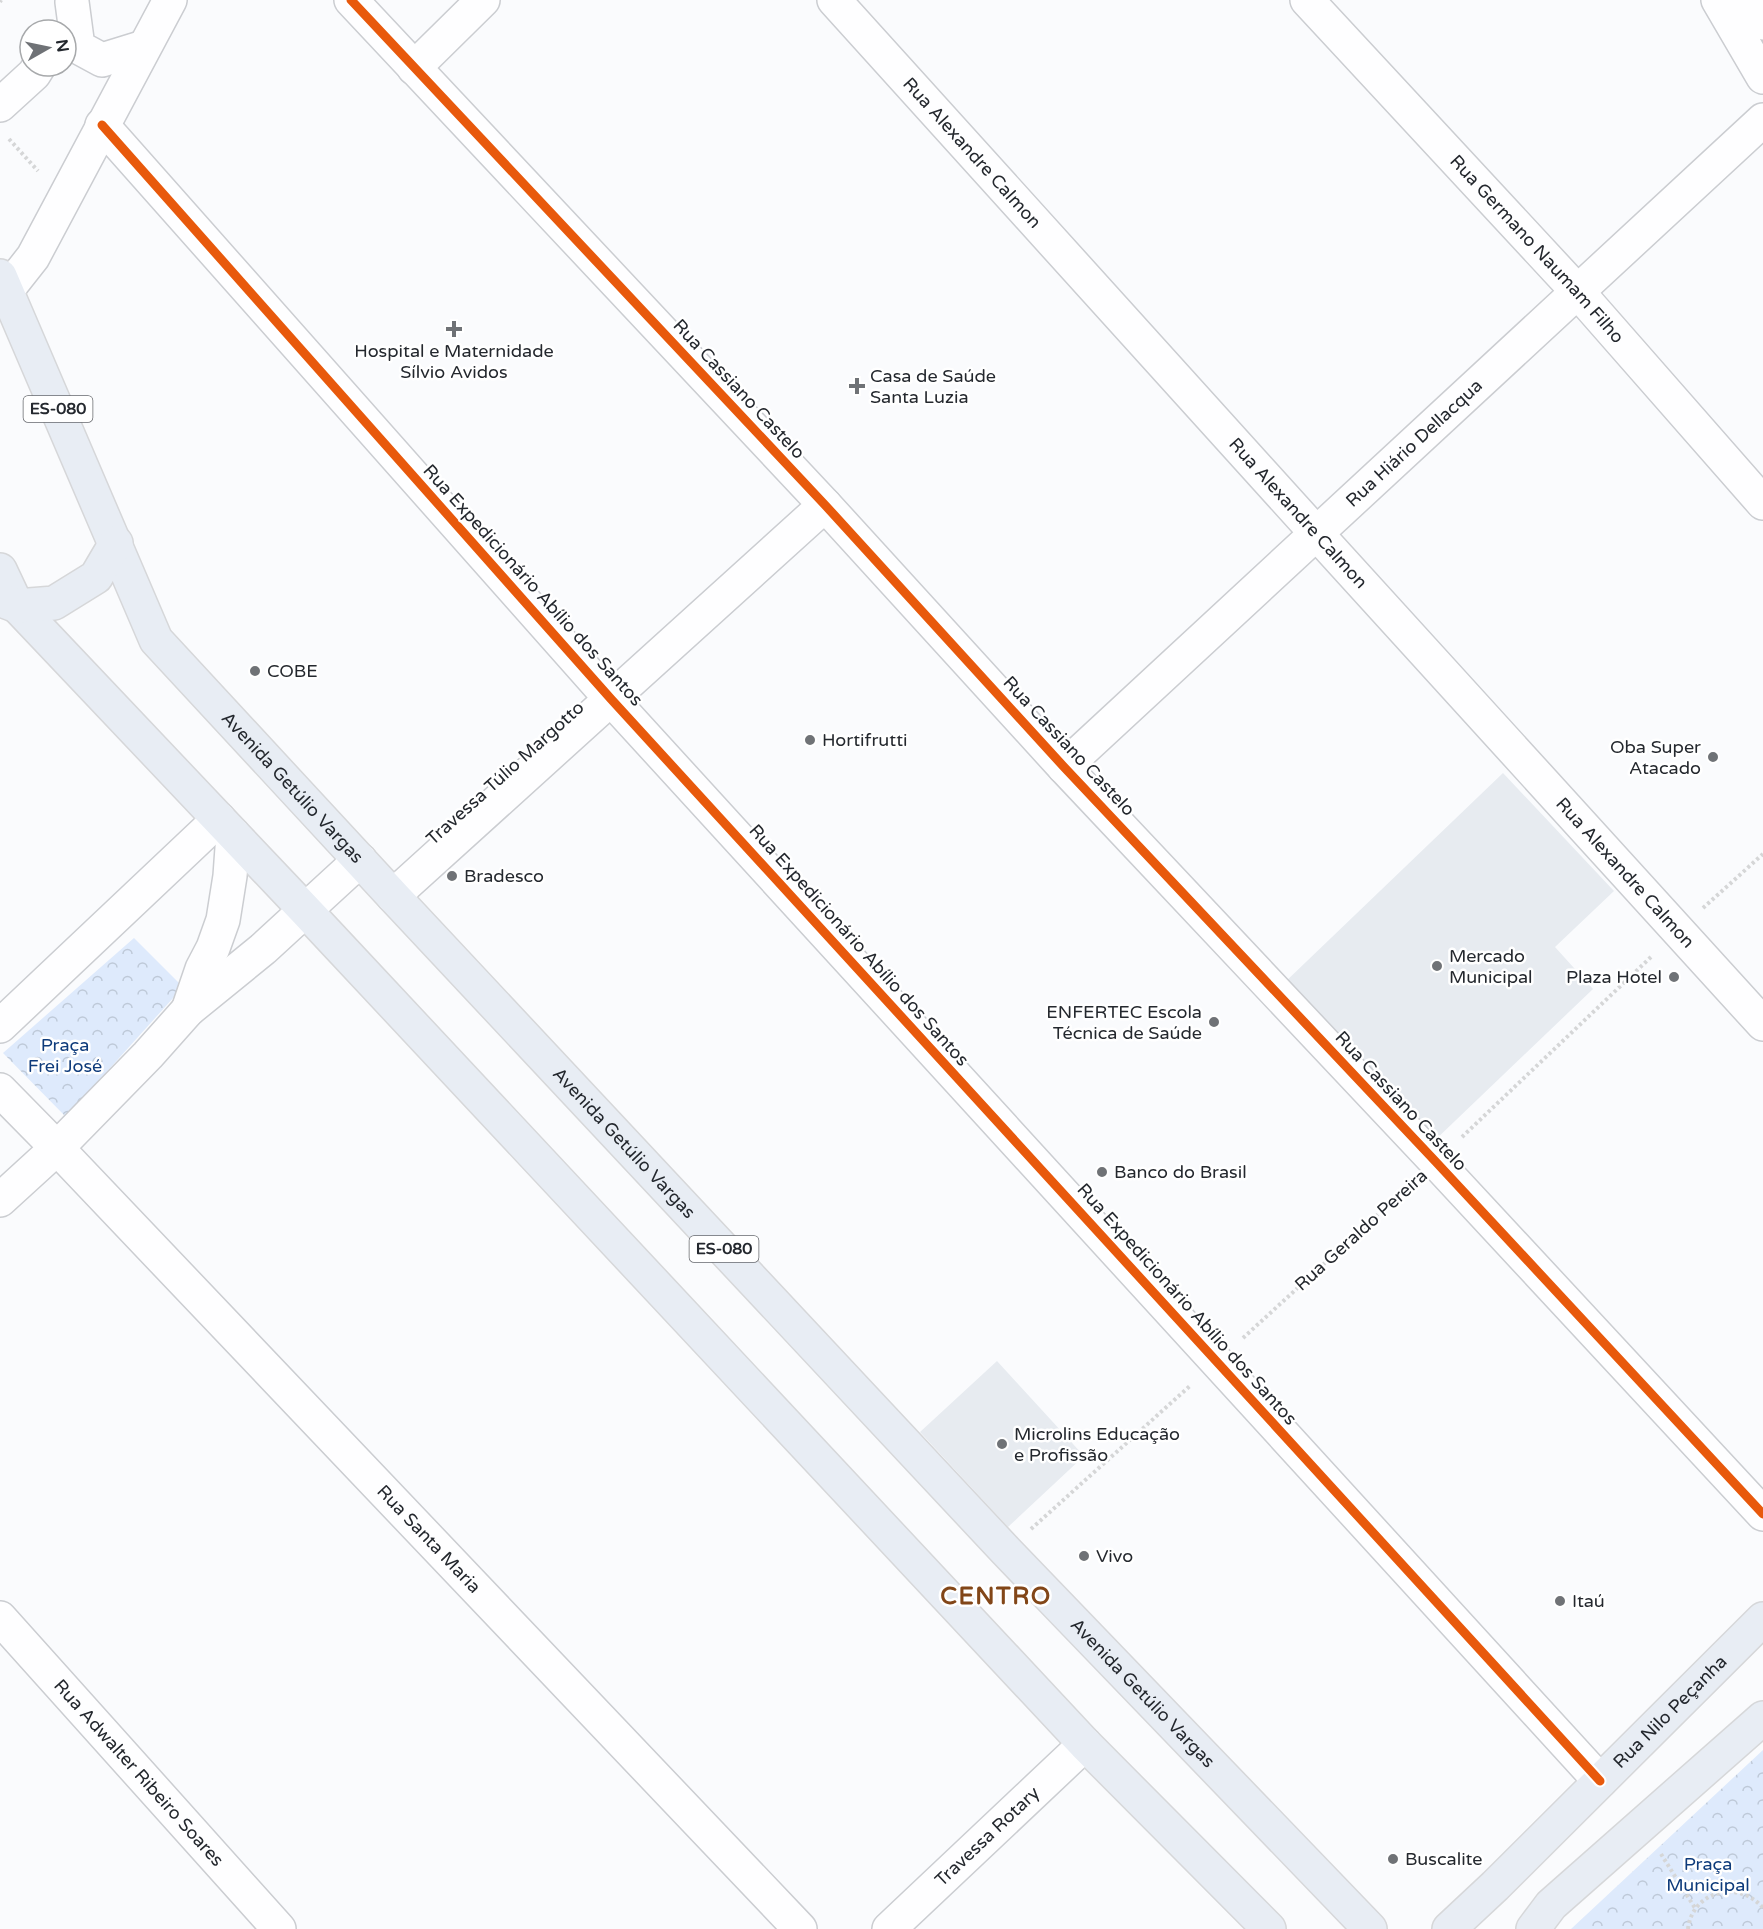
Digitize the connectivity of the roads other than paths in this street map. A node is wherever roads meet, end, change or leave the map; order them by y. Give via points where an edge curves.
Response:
1 (170, 0) edge
2 (351, 0) edge
3 (483, 0) edge
4 (834, 0) edge
5 (1307, 0) edge
6 (1718, 0) edge
7 (1749, 0) edge
8 (67, 11) edge
9 (1763, 23) edge
10 (144, 47) junction
11 (414, 68) junction
12 (1763, 77) edge
13 (30, 78) edge
14 (0, 105) edge
15 (1763, 120) edge
16 (102, 125) junction
17 (3, 283) edge
18 (1577, 291) junction
19 (1763, 502) edge
20 (825, 506) junction
21 (1317, 534) junction
22 (116, 543) junction
23 (0, 570) edge
24 (9, 603) edge
25 (611, 699) junction
26 (1065, 767) junction
27 (226, 827) junction
28 (360, 860) junction
29 (393, 896) junction
30 (306, 910) junction
31 (188, 1010) junction
32 (1763, 1024) edge
33 (0, 1026) edge
34 (0, 1090) edge
35 (57, 1148) junction
36 (0, 1200) edge
37 (1763, 1514) edge
38 (0, 1618) edge
39 (1763, 1619) edge
40 (1763, 1718) edge
41 (1085, 1744) junction
42 (1600, 1781) junction
43 (279, 1929) edge
44 (800, 1929) edge
45 (889, 1929) edge
46 (1269, 1929) edge
47 (1370, 1929) edge
48 (1449, 1929) edge
49 (1533, 1929) edge

1 - 10 street
2 - 11 street, Rua Cassiano Castelo
3 - 11 street
4 - 21 street, Rua Alexandre Calmon
5 - 18 street, Rua Germano Naumam Filho
6 - 12 street
7 - 9 street
8 - 10 street via 78,47 102,60
10 - 16 street
11 - 20 street, Rua Cassiano Castelo
13 - 14 street
15 - 18 street, Rua Hiário Dellacqua
16 - 17 street via 33,257
16 - 25 street, Rua Expedicionário Abílio dos Santos
17 - 22 main road, Avenida Getúlio Vargas / ES-080
18 - 19 street, Rua Germano Naumam Filho
18 - 21 street, Rua Hiário Dellacqua
20 - 25 street, Travessa Túlio Margotto
20 - 26 street, Rua Cassiano Castelo
21 - 26 street, Rua Hiário Dellacqua
21 - 32 street, Rua Alexandre Calmon
22 - 24 main road via 96,577 54,603
22 - 28 main road, Avenida Getúlio Vargas / ES-080 via 156,640
23 - 24 main road
24 - 27 main road
25 - 29 street, Travessa Túlio Margotto
25 - 42 street, Rua Expedicionário Abílio dos Santos
26 - 37 street, Rua Cassiano Castelo
27 - 30 main road
27 - 31 street via 230,876 223,920
27 - 33 street
28 - 29 main road, Avenida Getúlio Vargas / ES-080
28 - 30 street
29 - 47 main road, Avenida Getúlio Vargas / ES-080 via 1006,1551
30 - 31 street
30 - 41 main road
31 - 35 street
34 - 35 street
35 - 36 street
35 - 44 street, Rua Santa Maria
38 - 43 street, Rua Adwalter Ribeiro Soares
39 - 42 main road, Rua Nilo Peçanha
40 - 49 main road via 1551,1905
41 - 45 street, Travessa Rotary
41 - 46 main road
42 - 48 main road, Rua Nilo Peçanha

